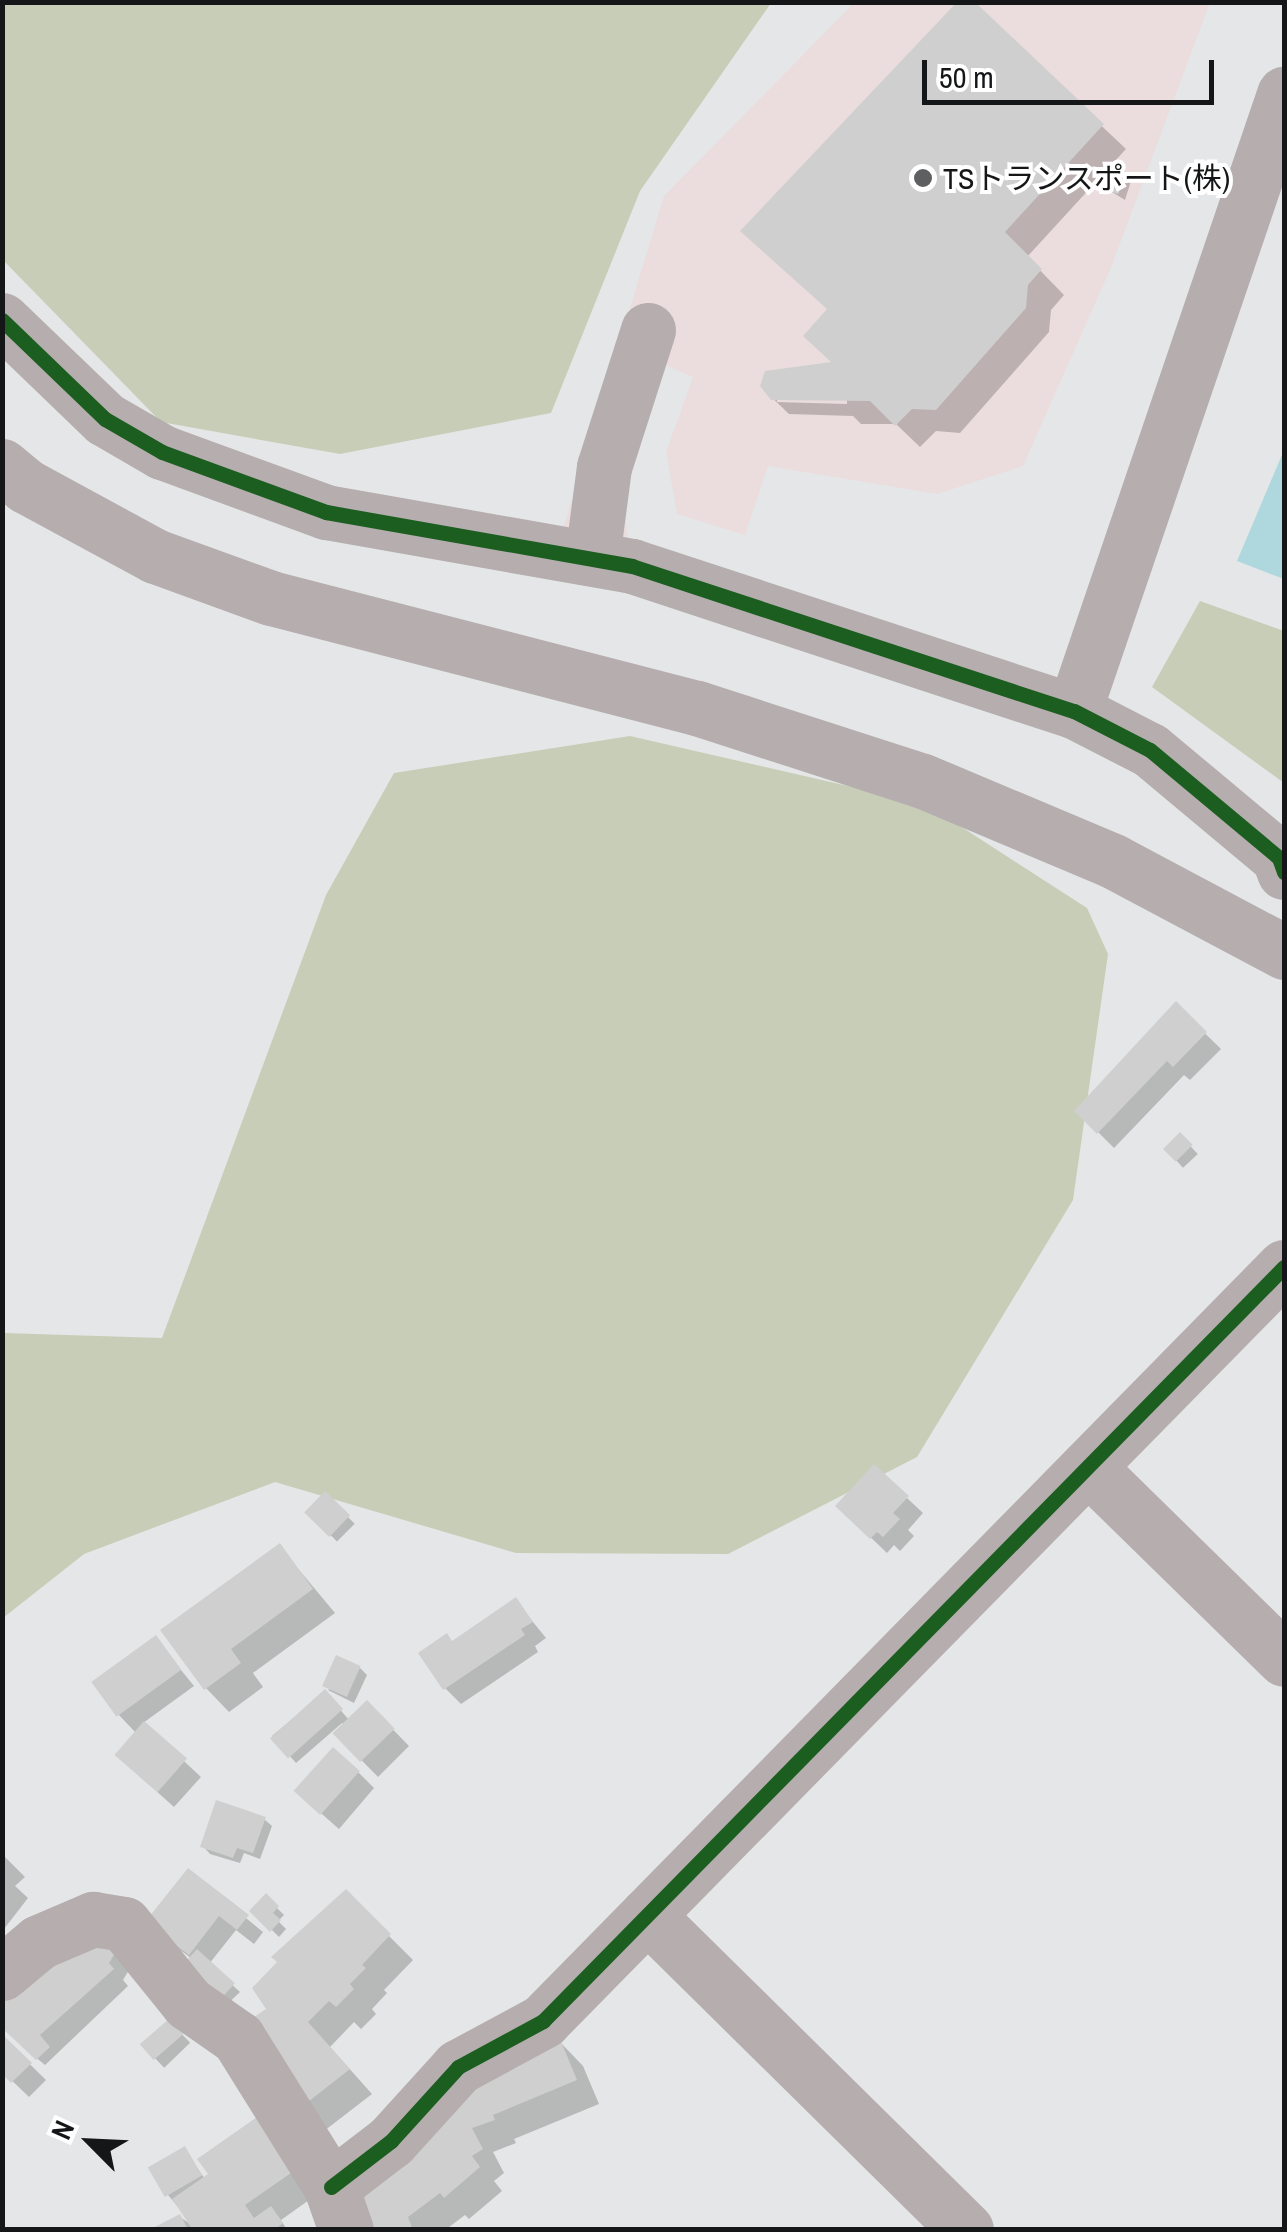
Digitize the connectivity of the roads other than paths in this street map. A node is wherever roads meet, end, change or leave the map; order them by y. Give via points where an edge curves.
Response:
1 (1284, 94) edge
2 (2, 320) edge
3 (648, 330) dead end
4 (2, 466) edge
5 (592, 558) junction
6 (1074, 711) junction
7 (1284, 872) edge
8 (1284, 952) edge
9 (1284, 1267) edge
10 (1088, 1467) junction
11 (1284, 1659) edge
12 (647, 1915) junction
13 (2, 1973) edge
14 (339, 2208) edge
15 (966, 2230) edge

1 - 6 street
2 - 5 street via 105,419 162,452 326,512
3 - 5 street via 604,466
4 - 8 street via 26,486 155,556 271,598 698,708 923,782 1113,861
5 - 6 street
6 - 7 street via 1150,750 1278,858
9 - 10 street
10 - 11 street
10 - 12 street
12 - 14 street via 544,2022 458,2067
12 - 15 street
13 - 14 street via 40,1942 93,1919 124,1924 188,2004 238,2038

